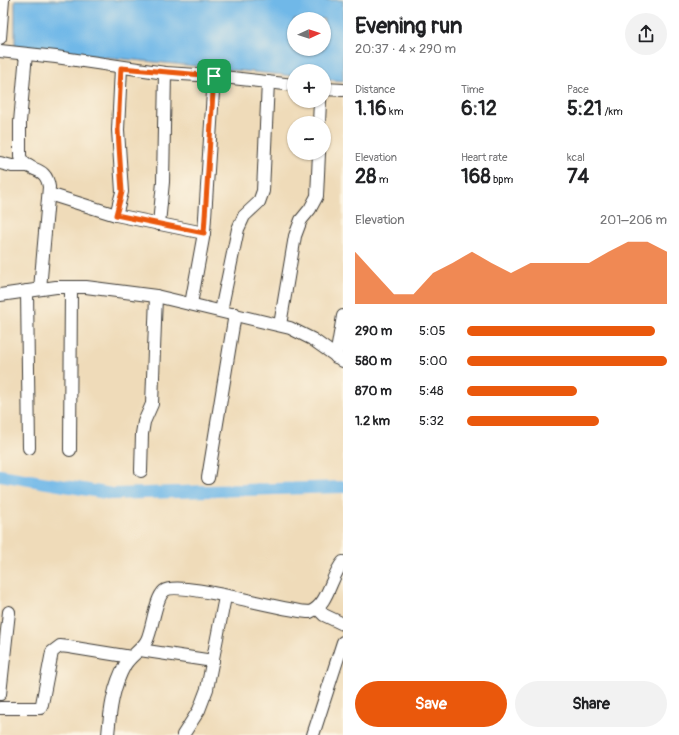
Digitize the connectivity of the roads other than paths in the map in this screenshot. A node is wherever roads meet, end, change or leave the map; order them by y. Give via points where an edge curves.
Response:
1 (3, 0) edge
2 (0, 38) edge
3 (0, 51) edge
4 (26, 54) junction
5 (121, 68) junction
6 (165, 73) junction
7 (214, 76) junction
8 (268, 82) junction
9 (287, 84) edge
10 (331, 89) edge
11 (343, 90) edge
12 (318, 160) edge
13 (0, 163) edge
14 (28, 166) junction
15 (48, 194) junction
16 (116, 215) junction
17 (159, 224) junction
18 (204, 233) junction
19 (71, 287) junction
20 (40, 289) junction
21 (27, 291) junction
22 (0, 295) edge
23 (156, 296) junction
24 (191, 304) junction
25 (221, 311) junction
26 (235, 314) junction
27 (343, 316) edge
28 (280, 325) junction
29 (339, 359) edge
30 (29, 448) dead end
31 (70, 450) dead end
32 (142, 471) dead end
33 (208, 478) dead end
34 (343, 562) edge
35 (225, 597) junction
36 (318, 609) junction
37 (9, 612) dead end
38 (343, 624) edge
39 (343, 642) edge
40 (135, 653) junction
41 (213, 661) junction
42 (0, 694) edge
43 (0, 708) edge
44 (108, 735) edge
45 (183, 735) edge
46 (313, 735) edge

1 - 2 street
3 - 4 street
4 - 5 street
4 - 14 street via 19,145 22,162
5 - 6 street
5 - 16 street via 118,130 122,192
6 - 7 street
6 - 17 street via 163,182
7 - 8 street
7 - 18 street
8 - 9 street
8 - 25 street via 263,191 259,202 244,216 238,229
10 - 11 street
12 - 28 street via 317,196 301,220 295,236
13 - 14 street
14 - 15 street via 44,173 48,179
15 - 16 street
15 - 20 street
16 - 17 street
17 - 18 street
18 - 24 street
19 - 20 street
19 - 23 street
19 - 31 street
20 - 21 street
21 - 22 street
21 - 30 street
23 - 24 street
23 - 32 street via 152,404 142,434
24 - 25 street
25 - 26 street
26 - 28 street
26 - 33 street
27 - 29 street
28 - 29 street via 312,339
34 - 36 street
35 - 36 street via 303,612
35 - 40 street via 194,589 168,588 163,591 150,634
35 - 41 street
36 - 38 street via 324,615
37 - 42 street
39 - 46 street
40 - 41 street
40 - 43 street via 69,646 55,648 40,708
40 - 44 street via 116,686
41 - 45 street via 199,710

